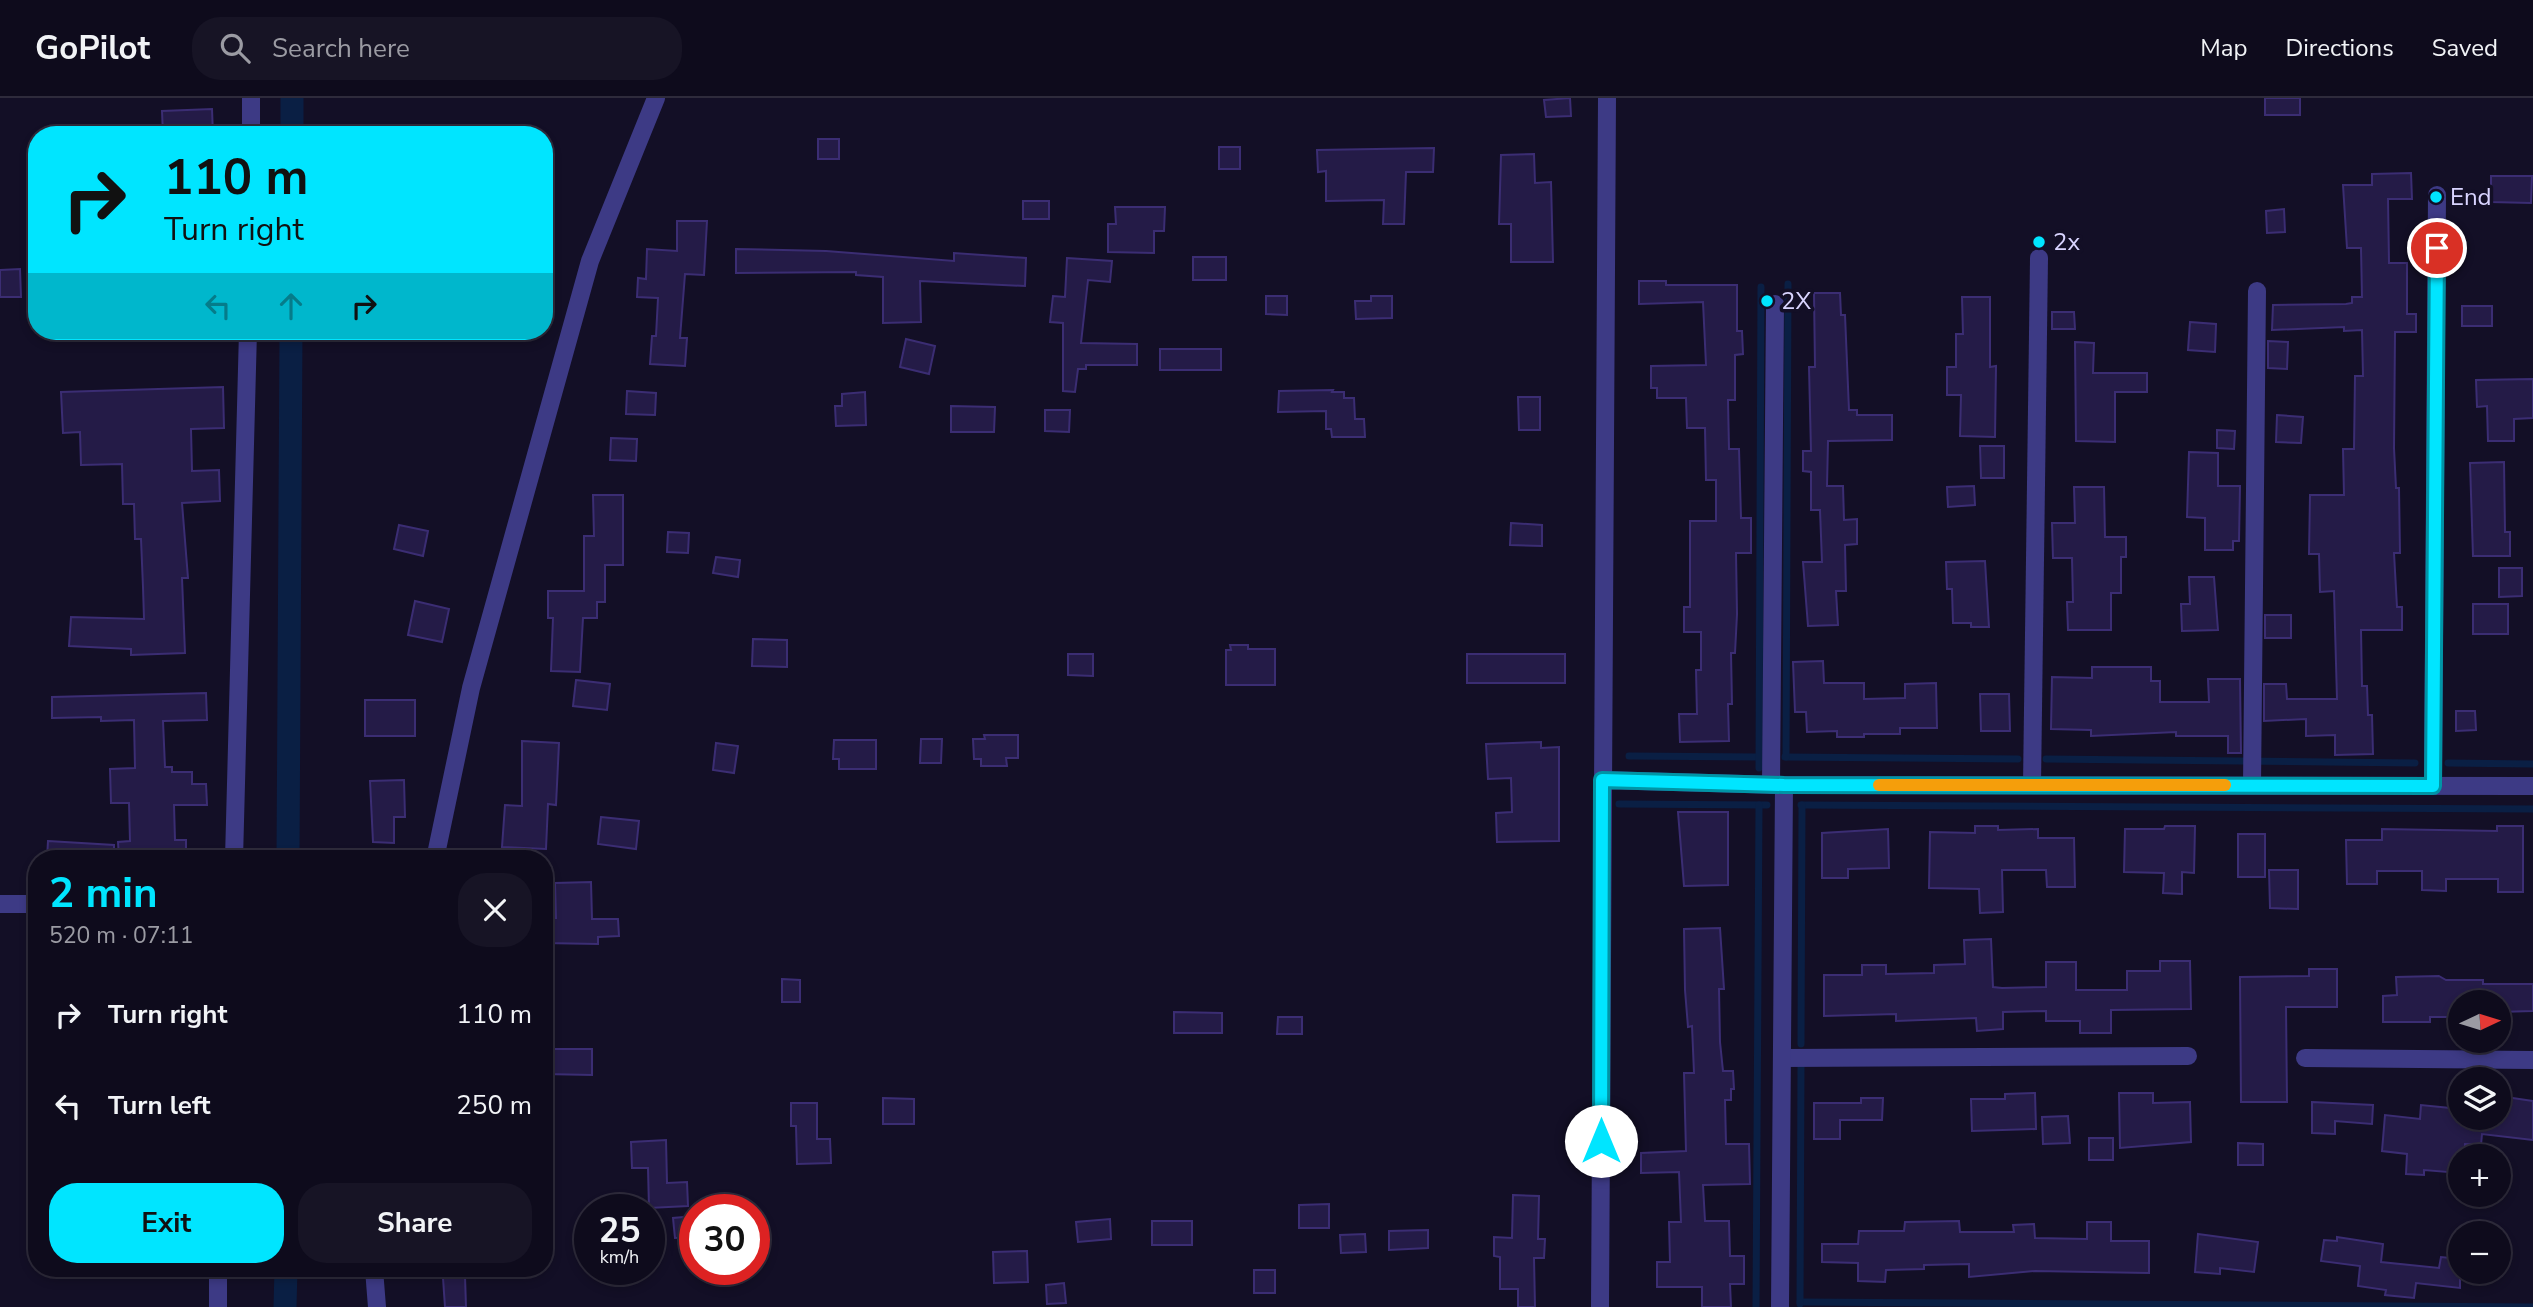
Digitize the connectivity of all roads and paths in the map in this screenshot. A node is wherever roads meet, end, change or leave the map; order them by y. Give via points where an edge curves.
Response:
1 (251, 98) edge
2 (656, 98) edge
3 (1607, 98) edge
4 (251, 126) edge
5 (2437, 195) dead end
6 (2039, 258) dead end
7 (2257, 291) dead end
8 (1774, 304) dead end
9 (248, 340) edge
10 (1602, 780) junction
11 (1778, 785) junction
12 (2032, 785) junction
13 (2252, 785) junction
14 (2433, 786) junction
15 (2533, 786) edge
16 (234, 850) edge
17 (437, 850) edge
18 (0, 904) edge
19 (28, 904) edge
20 (2188, 1056) dead end
21 (1782, 1058) junction
22 (2305, 1058) dead end
23 (2533, 1060) edge
24 (218, 1277) edge
25 (375, 1277) edge
26 (218, 1307) edge
27 (377, 1307) edge
28 (1601, 1307) edge
29 (1780, 1307) edge

1 - 4 street
2 - 17 street via 590,261 471,688
3 - 10 street
5 - 14 street
6 - 12 street
7 - 13 street
8 - 11 street
9 - 16 street
10 - 11 street
10 - 28 street
11 - 12 street
11 - 21 street
12 - 13 street
13 - 14 street
14 - 15 street
18 - 19 street
20 - 21 street
21 - 29 street
22 - 23 street
24 - 26 street
25 - 27 street

